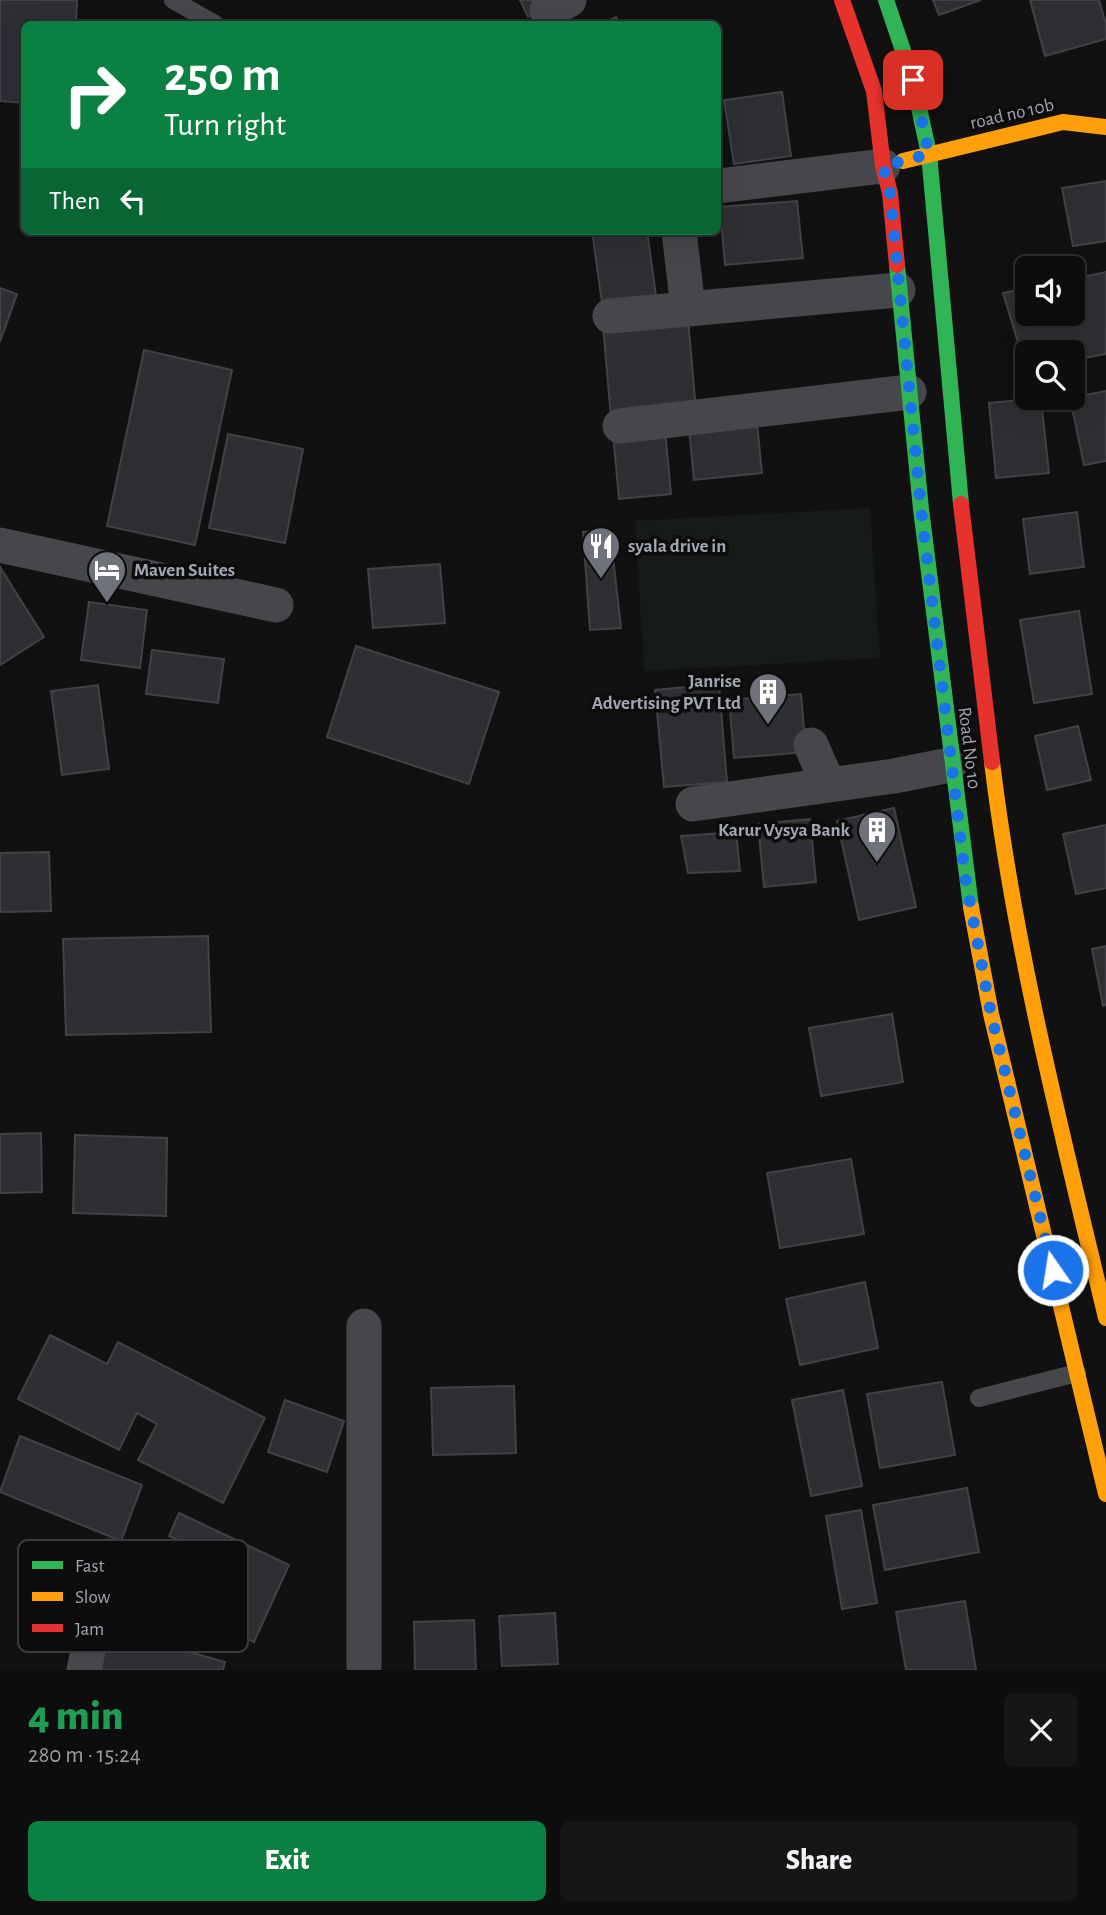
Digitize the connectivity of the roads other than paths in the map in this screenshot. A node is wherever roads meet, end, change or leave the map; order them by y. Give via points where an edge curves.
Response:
1 (173, 0) edge
2 (842, 0) edge
3 (886, 0) edge
4 (210, 21) edge
5 (1106, 127) edge
6 (929, 154) junction
7 (883, 166) junction
8 (721, 186) edge
9 (680, 235) edge
10 (898, 290) junction
11 (688, 309) junction
12 (610, 316) dead end
13 (909, 391) junction
14 (620, 426) dead end
15 (0, 545) edge
16 (276, 605) dead end
17 (811, 745) dead end
18 (950, 765) junction
19 (836, 784) junction
20 (693, 804) dead end
21 (1099, 1261) edge
22 (1106, 1318) edge
23 (364, 1326) dead end
24 (1077, 1373) junction
25 (979, 1398) dead end
26 (1106, 1494) edge
27 (88, 1652) edge
28 (84, 1670) edge
29 (365, 1670) edge

1 - 4 lane
2 - 7 main road, Road No 10 via 874,91
3 - 6 main road, Road No 10 via 913,80
5 - 6 main road, road no 10b via 1063,122
6 - 7 main road, road no 10b
6 - 21 main road, Road No 10 via 961,504 1005,869 1031,1006
7 - 8 street
7 - 10 main road, Road No 10 via 890,193
9 - 11 street
10 - 11 street
10 - 13 main road, Road No 10
11 - 12 street
13 - 14 street
13 - 18 main road, Road No 10
15 - 16 street
17 - 19 street via 825,776
18 - 19 street
18 - 24 main road, Road No 10 via 991,1014
19 - 20 street
21 - 22 main road, Road No 10
23 - 29 street
24 - 25 lane
24 - 26 main road, Road No 10
27 - 28 street

